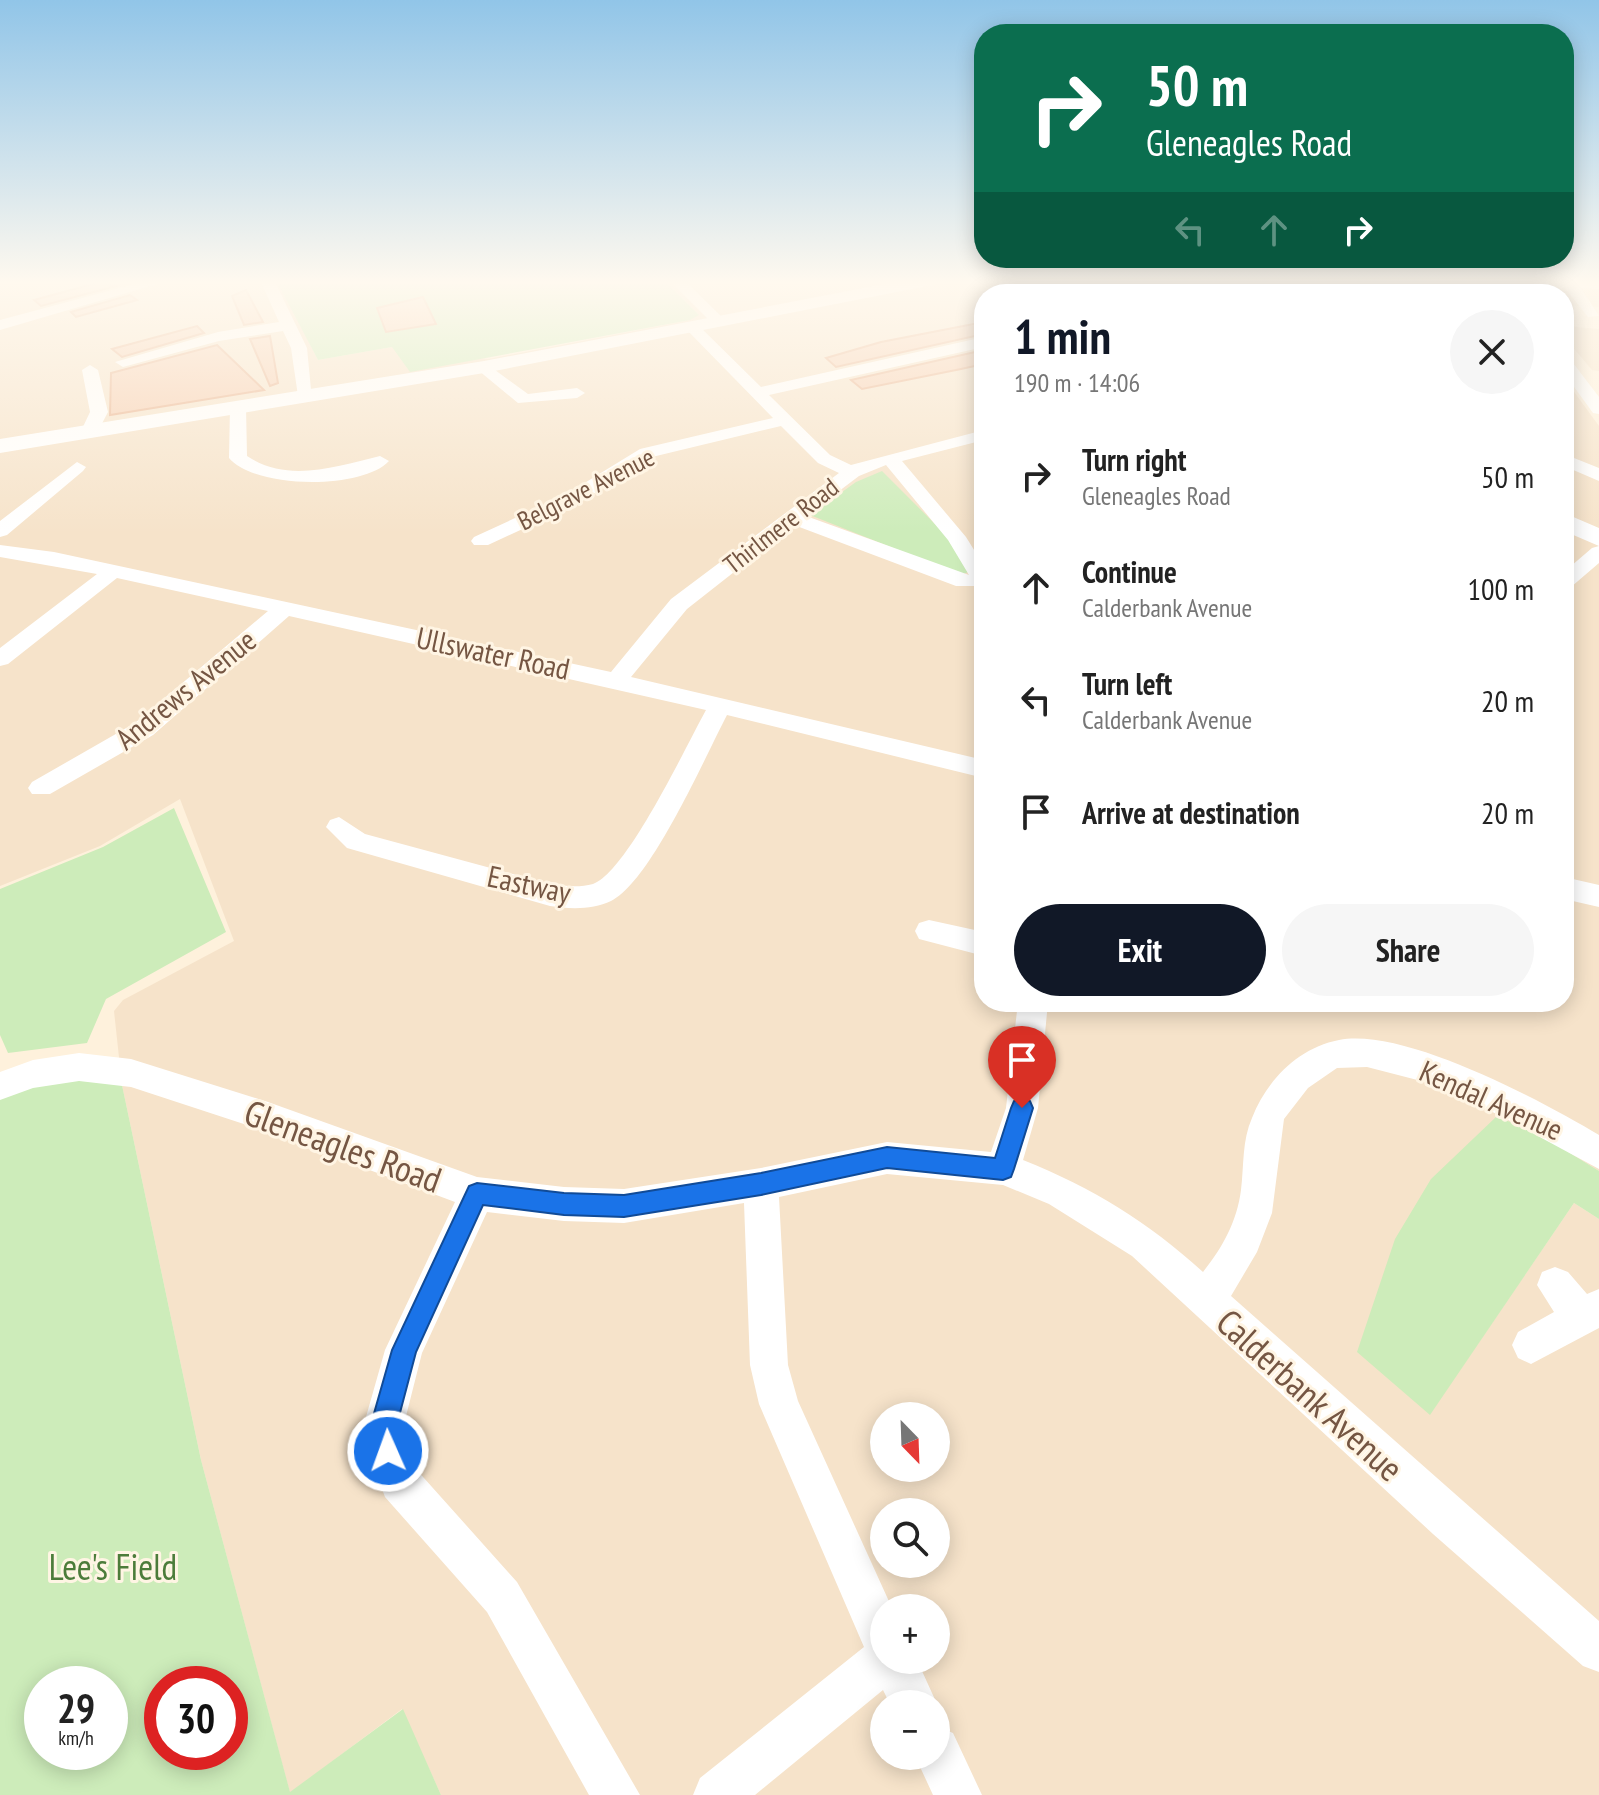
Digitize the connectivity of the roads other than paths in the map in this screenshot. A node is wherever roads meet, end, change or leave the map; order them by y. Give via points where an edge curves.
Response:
1 (302, 366) edge
2 (490, 366) edge
3 (732, 366) edge
4 (877, 366) edge
5 (484, 367) junction
6 (1574, 368) edge
7 (1591, 372) dead end
8 (1574, 375) edge
9 (70, 378) dead end
10 (759, 392) junction
11 (577, 393) dead end
12 (306, 396) junction
13 (238, 407) junction
14 (1599, 409) edge
15 (786, 420) junction
16 (90, 431) junction
17 (974, 437) edge
18 (0, 446) edge
19 (890, 458) junction
20 (380, 461) dead end
21 (1574, 464) edge
22 (77, 467) dead end
23 (852, 472) junction
24 (1599, 475) edge
25 (793, 518) junction
26 (1574, 526) edge
27 (0, 531) edge
28 (1599, 538) edge
29 (481, 541) dead end
30 (0, 551) edge
31 (1599, 552) edge
32 (974, 566) edge
33 (112, 572) junction
34 (1574, 574) edge
35 (974, 585) edge
36 (284, 609) junction
37 (0, 659) edge
38 (616, 681) junction
39 (720, 707) junction
40 (974, 767) edge
41 (41, 788) dead end
42 (339, 827) dead end
43 (1574, 890) edge
44 (1599, 896) edge
45 (929, 931) dead end
46 (974, 942) edge
47 (1032, 1012) edge
48 (0, 1086) edge
49 (1599, 1153) edge
50 (927, 1159) joint
51 (1003, 1169) junction
52 (761, 1184) junction
53 (477, 1194) junction
54 (1555, 1285) dead end
55 (1204, 1300) junction
56 (1590, 1313) edge
57 (1531, 1345) dead end
58 (870, 1609) edge
59 (1599, 1650) edge
60 (870, 1671) edge
61 (946, 1770) edge
62 (616, 1795) edge
63 (717, 1795) edge
64 (958, 1795) edge

1 - 12 street
2 - 5 street
3 - 10 street
4 - 10 street
5 - 11 street via 524,399
5 - 12 street
6 - 7 street
8 - 14 street
9 - 16 street via 90,372 99,412
10 - 15 street
12 - 13 street
13 - 16 street
13 - 20 street via 238,458 258,471 314,475 354,471
15 - 23 street via 824,459
15 - 29 street, Belgrave Avenue via 646,453 572,499
16 - 18 street
17 - 19 street, Thirlmere Road
19 - 23 street, Thirlmere Road
19 - 32 street
21 - 24 street
22 - 27 street
23 - 25 street, Thirlmere Road
25 - 35 street
25 - 38 street, Thirlmere Road via 679,604
26 - 28 street
30 - 33 street, Ullswater Road
31 - 34 street
33 - 36 street, Ullswater Road
33 - 37 street
36 - 38 street, Ullswater Road
36 - 41 street, Andrews Avenue via 144,729
38 - 39 street, Ullswater Road
39 - 40 street, Ullswater Road
39 - 42 street, Eastway via 630,870 602,893 550,895 356,841
43 - 44 street
45 - 46 street
47 - 51 street via 1022,1108
48 - 53 street, Gleneagles Road via 79,1067 131,1073
49 - 55 street, Kendal Avenue via 1514,1105 1441,1073 1344,1052 1325,1058 1286,1090 1268,1119 1257,1201 1246,1235 1226,1274
50 - 51 street, Calderbank Avenue
50 - 52 street, Gleneagles Road via 887,1158
51 - 55 street, Calderbank Avenue via 1107,1217 1145,1243
52 - 53 street, Gleneagles Road via 624,1206
52 - 58 street via 772,1378
53 - 62 street via 404,1350 384,1424 388,1451 400,1482 502,1597
54 - 56 street
55 - 59 street, Calderbank Avenue
56 - 57 street
60 - 63 street
61 - 64 street

